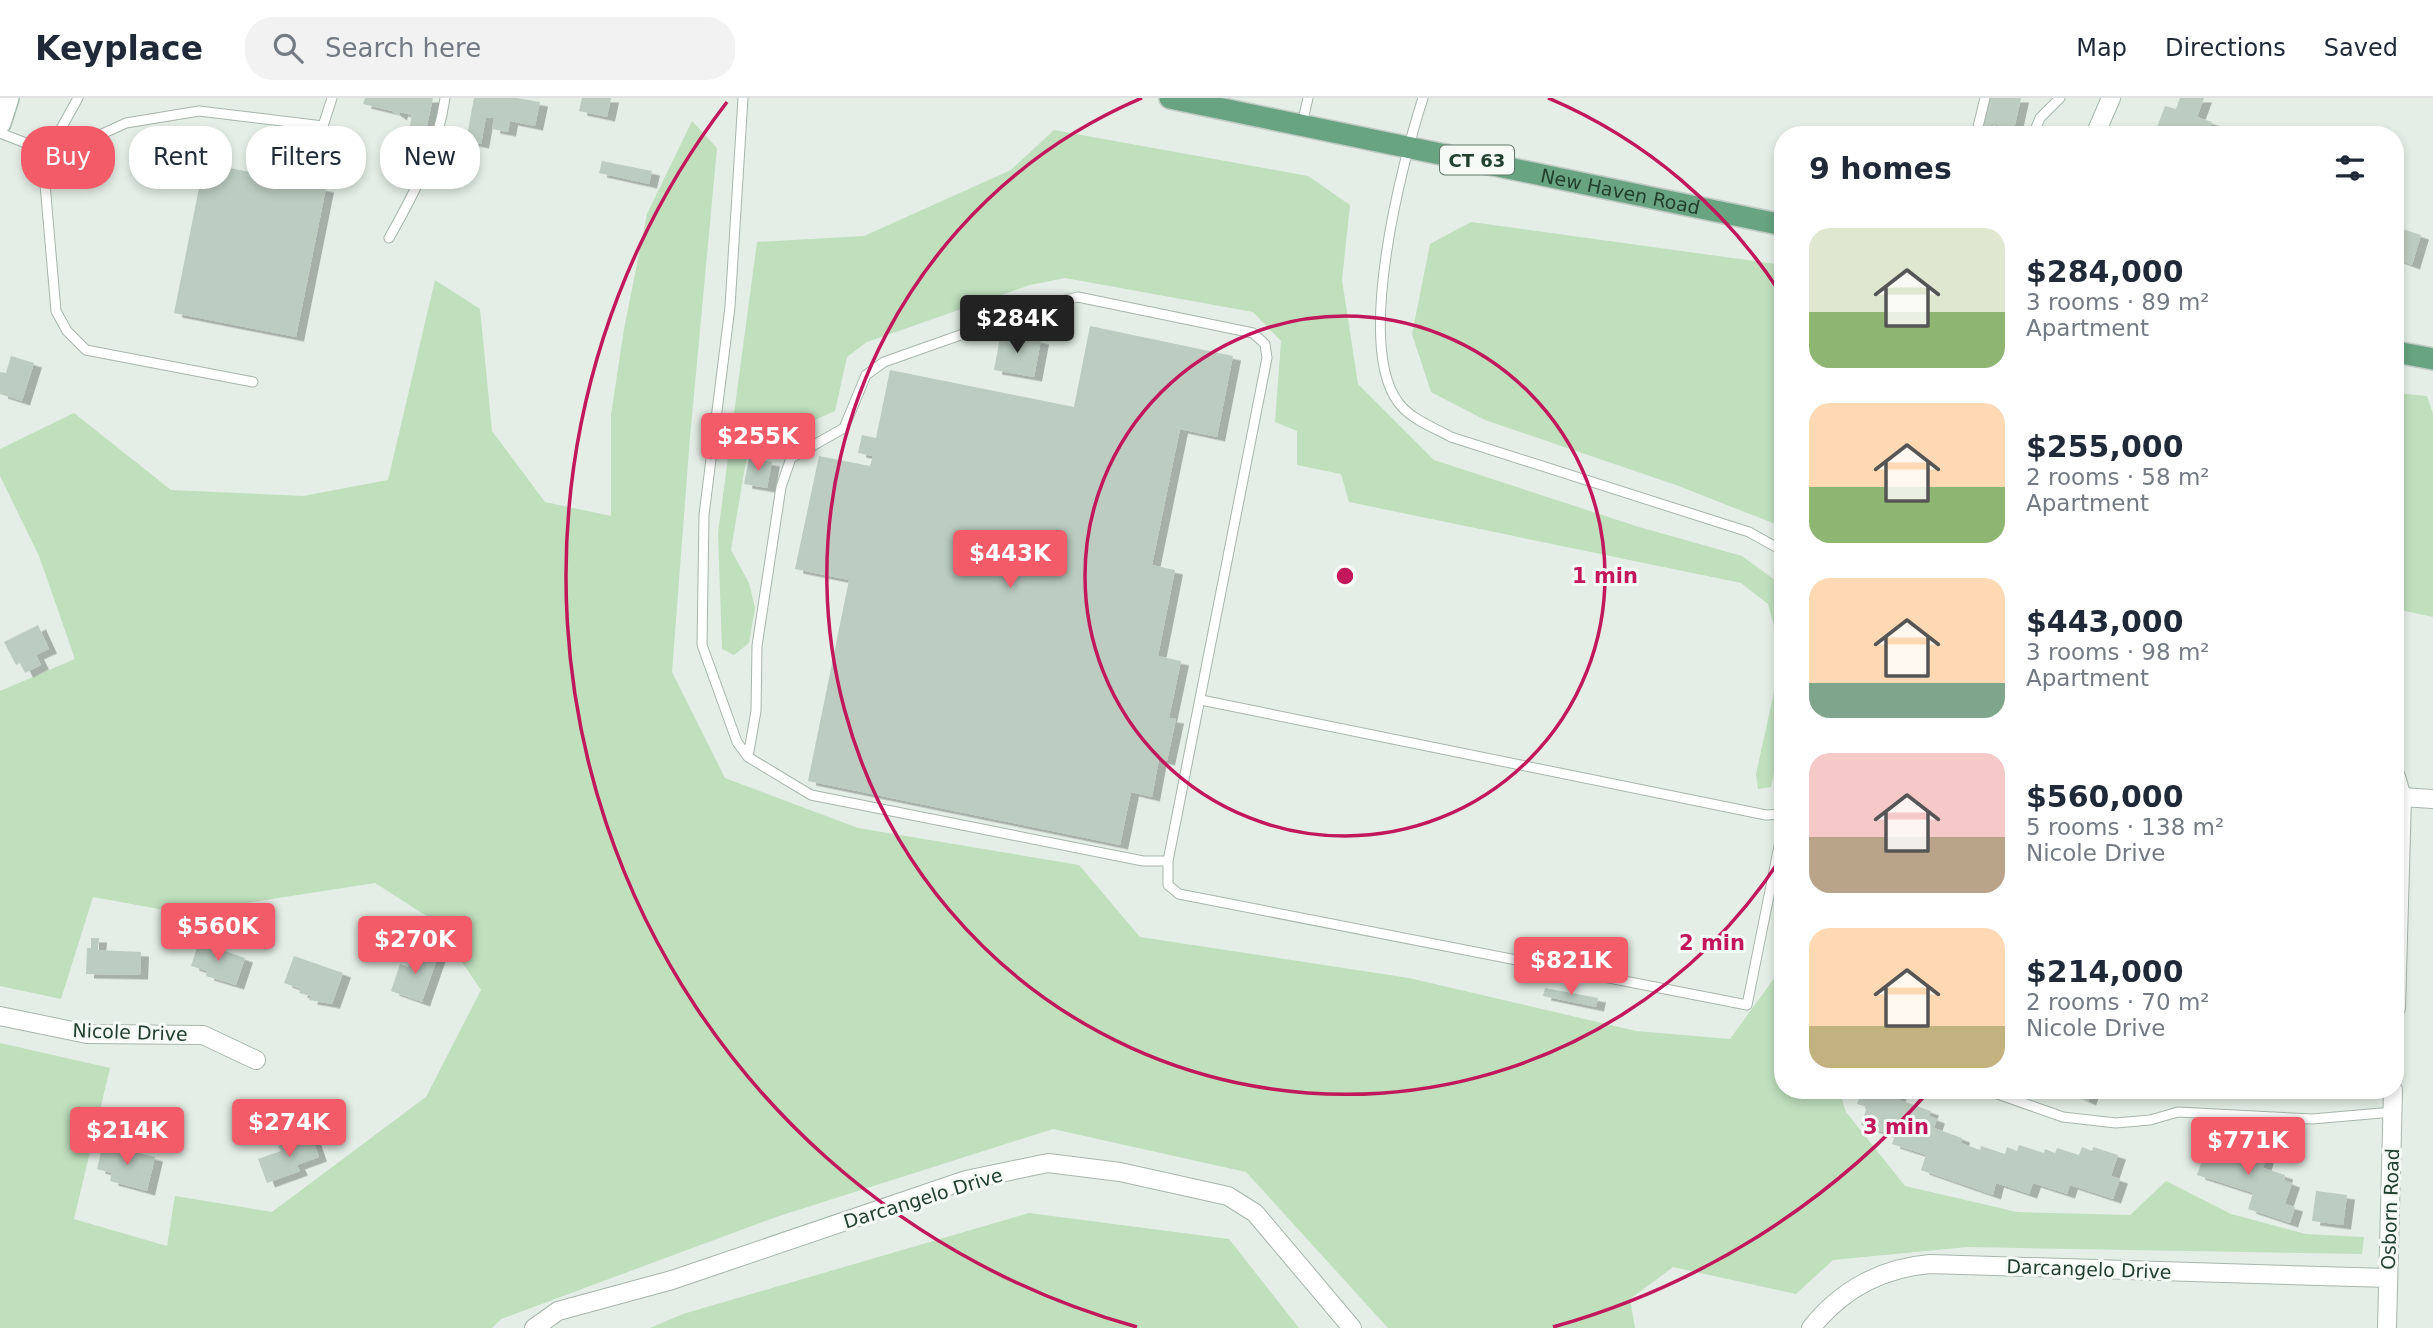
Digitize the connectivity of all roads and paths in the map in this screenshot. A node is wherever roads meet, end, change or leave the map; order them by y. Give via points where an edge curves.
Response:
1 (8, 98) edge
2 (78, 98) edge
3 (332, 98) edge
4 (445, 98) edge
5 (743, 98) edge
6 (1170, 98) edge
7 (1308, 98) edge
8 (1423, 98) edge
9 (1985, 98) edge
10 (2111, 98) edge
11 (2059, 99) edge
12 (0, 123) edge
13 (1302, 124) junction
14 (62, 126) edge
15 (1978, 126) edge
16 (2037, 126) edge
17 (2099, 126) edge
18 (115, 128) edge
19 (0, 133) edge
20 (21, 141) edge
21 (1408, 145) junction
22 (45, 189) edge
23 (1774, 223) edge
24 (389, 237) dead end
25 (2404, 354) edge
26 (2433, 359) edge
27 (253, 382) dead end
28 (1774, 546) edge
29 (1201, 700) junction
30 (748, 757) junction
31 (2404, 797) edge
32 (2433, 799) edge
33 (1774, 815) edge
34 (1168, 861) junction
35 (1774, 871) edge
36 (0, 1016) edge
37 (256, 1060) dead end
38 (2012, 1099) edge
39 (2393, 1099) edge
40 (2393, 1112) junction
41 (2388, 1278) junction
42 (534, 1328) edge
43 (1352, 1328) edge
44 (1811, 1328) edge
45 (2387, 1328) edge

1 - 12 street
2 - 14 lane
3 - 18 lane via 323,126 199,111
4 - 24 lane via 442,121 414,194
5 - 30 lane via 730,307 704,515 702,645 737,742
6 - 13 main road, New Haven Road / CT 63
7 - 13 lane
8 - 21 lane
9 - 15 lane
10 - 17 street
11 - 16 lane
13 - 21 main road, New Haven Road / CT 63
19 - 20 lane
21 - 23 main road, New Haven Road / CT 63
21 - 28 lane via 1380,300 1379,340 1385,373 1397,401 1451,437 1749,532
22 - 27 lane via 56,311 86,350
25 - 26 main road
29 - 30 lane via 1267,358 1265,344 1253,333 1078,297 884,362 866,375 844,428 791,458 781,487 757,646 756,711
29 - 33 lane
29 - 34 lane
30 - 34 lane via 811,795 1143,861
31 - 32 street
34 - 35 lane via 1168,885 1179,894 1747,1005
36 - 37 street, Nicole Drive via 87,1034 203,1035
38 - 40 lane via 2063,1117 2116,1123 2178,1112 2312,1119
39 - 40 street, Osborn Road
40 - 41 street, Osborn Road
41 - 44 street, Darcangelo Drive via 1930,1264 1894,1270 1853,1288
41 - 45 street, Osborn Road
42 - 43 street, Darcangelo Drive via 558,1311 672,1280 966,1180 1048,1163 1120,1172 1228,1196 1255,1213

